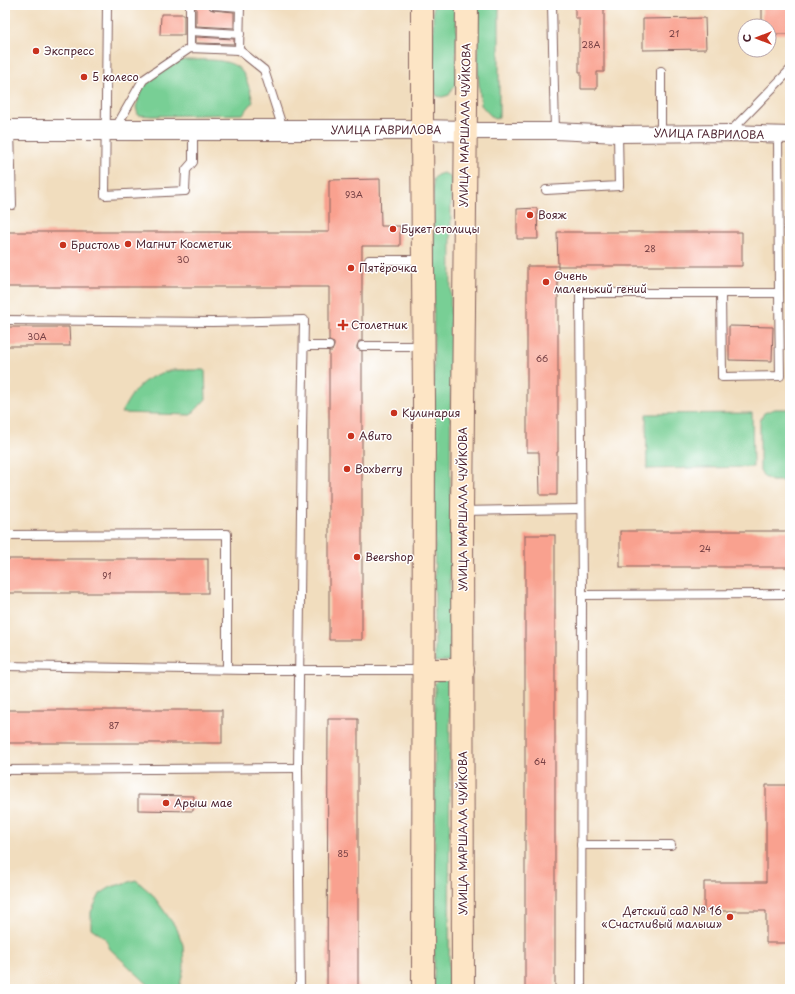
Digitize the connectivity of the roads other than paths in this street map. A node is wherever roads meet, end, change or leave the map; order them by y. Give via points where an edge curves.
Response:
1 (107, 5) edge
2 (190, 5) edge
3 (213, 5) edge
4 (422, 5) edge
5 (467, 5) edge
6 (552, 5) edge
7 (240, 6) edge
8 (190, 31) junction
9 (240, 34) junction
10 (190, 48) junction
11 (239, 50) junction
12 (790, 70) edge
13 (661, 71) dead end
14 (8, 130) edge
15 (111, 130) junction
16 (193, 130) junction
17 (284, 130) junction
18 (422, 130) junction
19 (465, 131) junction
20 (555, 131) junction
21 (661, 133) junction
22 (729, 133) junction
23 (618, 134) junction
24 (784, 135) edge
25 (546, 190) dead end
26 (12, 205) dead end
27 (369, 260) dead end
28 (423, 260) junction
29 (720, 293) junction
30 (779, 293) junction
31 (5, 320) edge
32 (304, 346) junction
33 (329, 346) dead end
34 (362, 346) dead end
35 (424, 346) junction
36 (581, 509) junction
37 (462, 511) junction
38 (5, 535) edge
39 (790, 594) edge
40 (582, 595) junction
41 (5, 666) edge
42 (227, 669) junction
43 (300, 669) junction
44 (423, 670) junction
45 (463, 670) junction
46 (298, 768) junction
47 (5, 770) edge
48 (581, 845) junction
49 (671, 845) dead end
50 (300, 989) edge
51 (423, 989) edge
52 (463, 989) edge
53 (581, 989) edge

1 - 15 lane
2 - 8 lane
3 - 7 lane
4 - 18 main road
5 - 19 main road, УЛИЦА МАРШАЛА ЧУЙКОВА
6 - 20 lane
7 - 9 lane
8 - 9 lane
8 - 10 lane
9 - 11 lane
10 - 11 lane
10 - 15 lane via 143,80
11 - 17 lane via 264,70
12 - 22 lane
13 - 21 lane
14 - 15 street, УЛИЦА ГАВРИЛОВА
14 - 26 lane
15 - 16 street, УЛИЦА ГАВРИЛОВА
15 - 16 lane via 105,195 185,191 186,170 193,162
16 - 17 street, УЛИЦА ГАВРИЛОВА
17 - 18 street, УЛИЦА ГАВРИЛОВА
18 - 19 street, УЛИЦА ГАВРИЛОВА
18 - 28 main road
19 - 20 street, УЛИЦА ГАВРИЛОВА
19 - 37 main road, УЛИЦА МАРШАЛА ЧУЙКОВА
20 - 23 street, УЛИЦА ГАВРИЛОВА
21 - 22 street, УЛИЦА ГАВРИЛОВА
21 - 23 street, УЛИЦА ГАВРИЛОВА
22 - 24 street, УЛИЦА ГАВРИЛОВА
23 - 25 lane via 619,186
24 - 30 lane
27 - 28 lane
28 - 35 main road
29 - 30 lane
29 - 30 lane via 722,377 780,376
29 - 36 lane via 580,293
31 - 32 lane via 304,320
32 - 33 lane
32 - 43 lane
34 - 35 lane
35 - 44 main road
36 - 37 lane
36 - 40 lane
37 - 45 main road, УЛИЦА МАРШАЛА ЧУЙКОВА
38 - 42 lane via 227,534
39 - 40 lane
40 - 48 lane
41 - 42 lane
42 - 43 lane
43 - 44 lane
43 - 46 lane
44 - 45 main road
44 - 51 main road
45 - 52 main road, УЛИЦА МАРШАЛА ЧУЙКОВА
46 - 47 lane
46 - 50 lane
48 - 49 lane
48 - 53 lane

